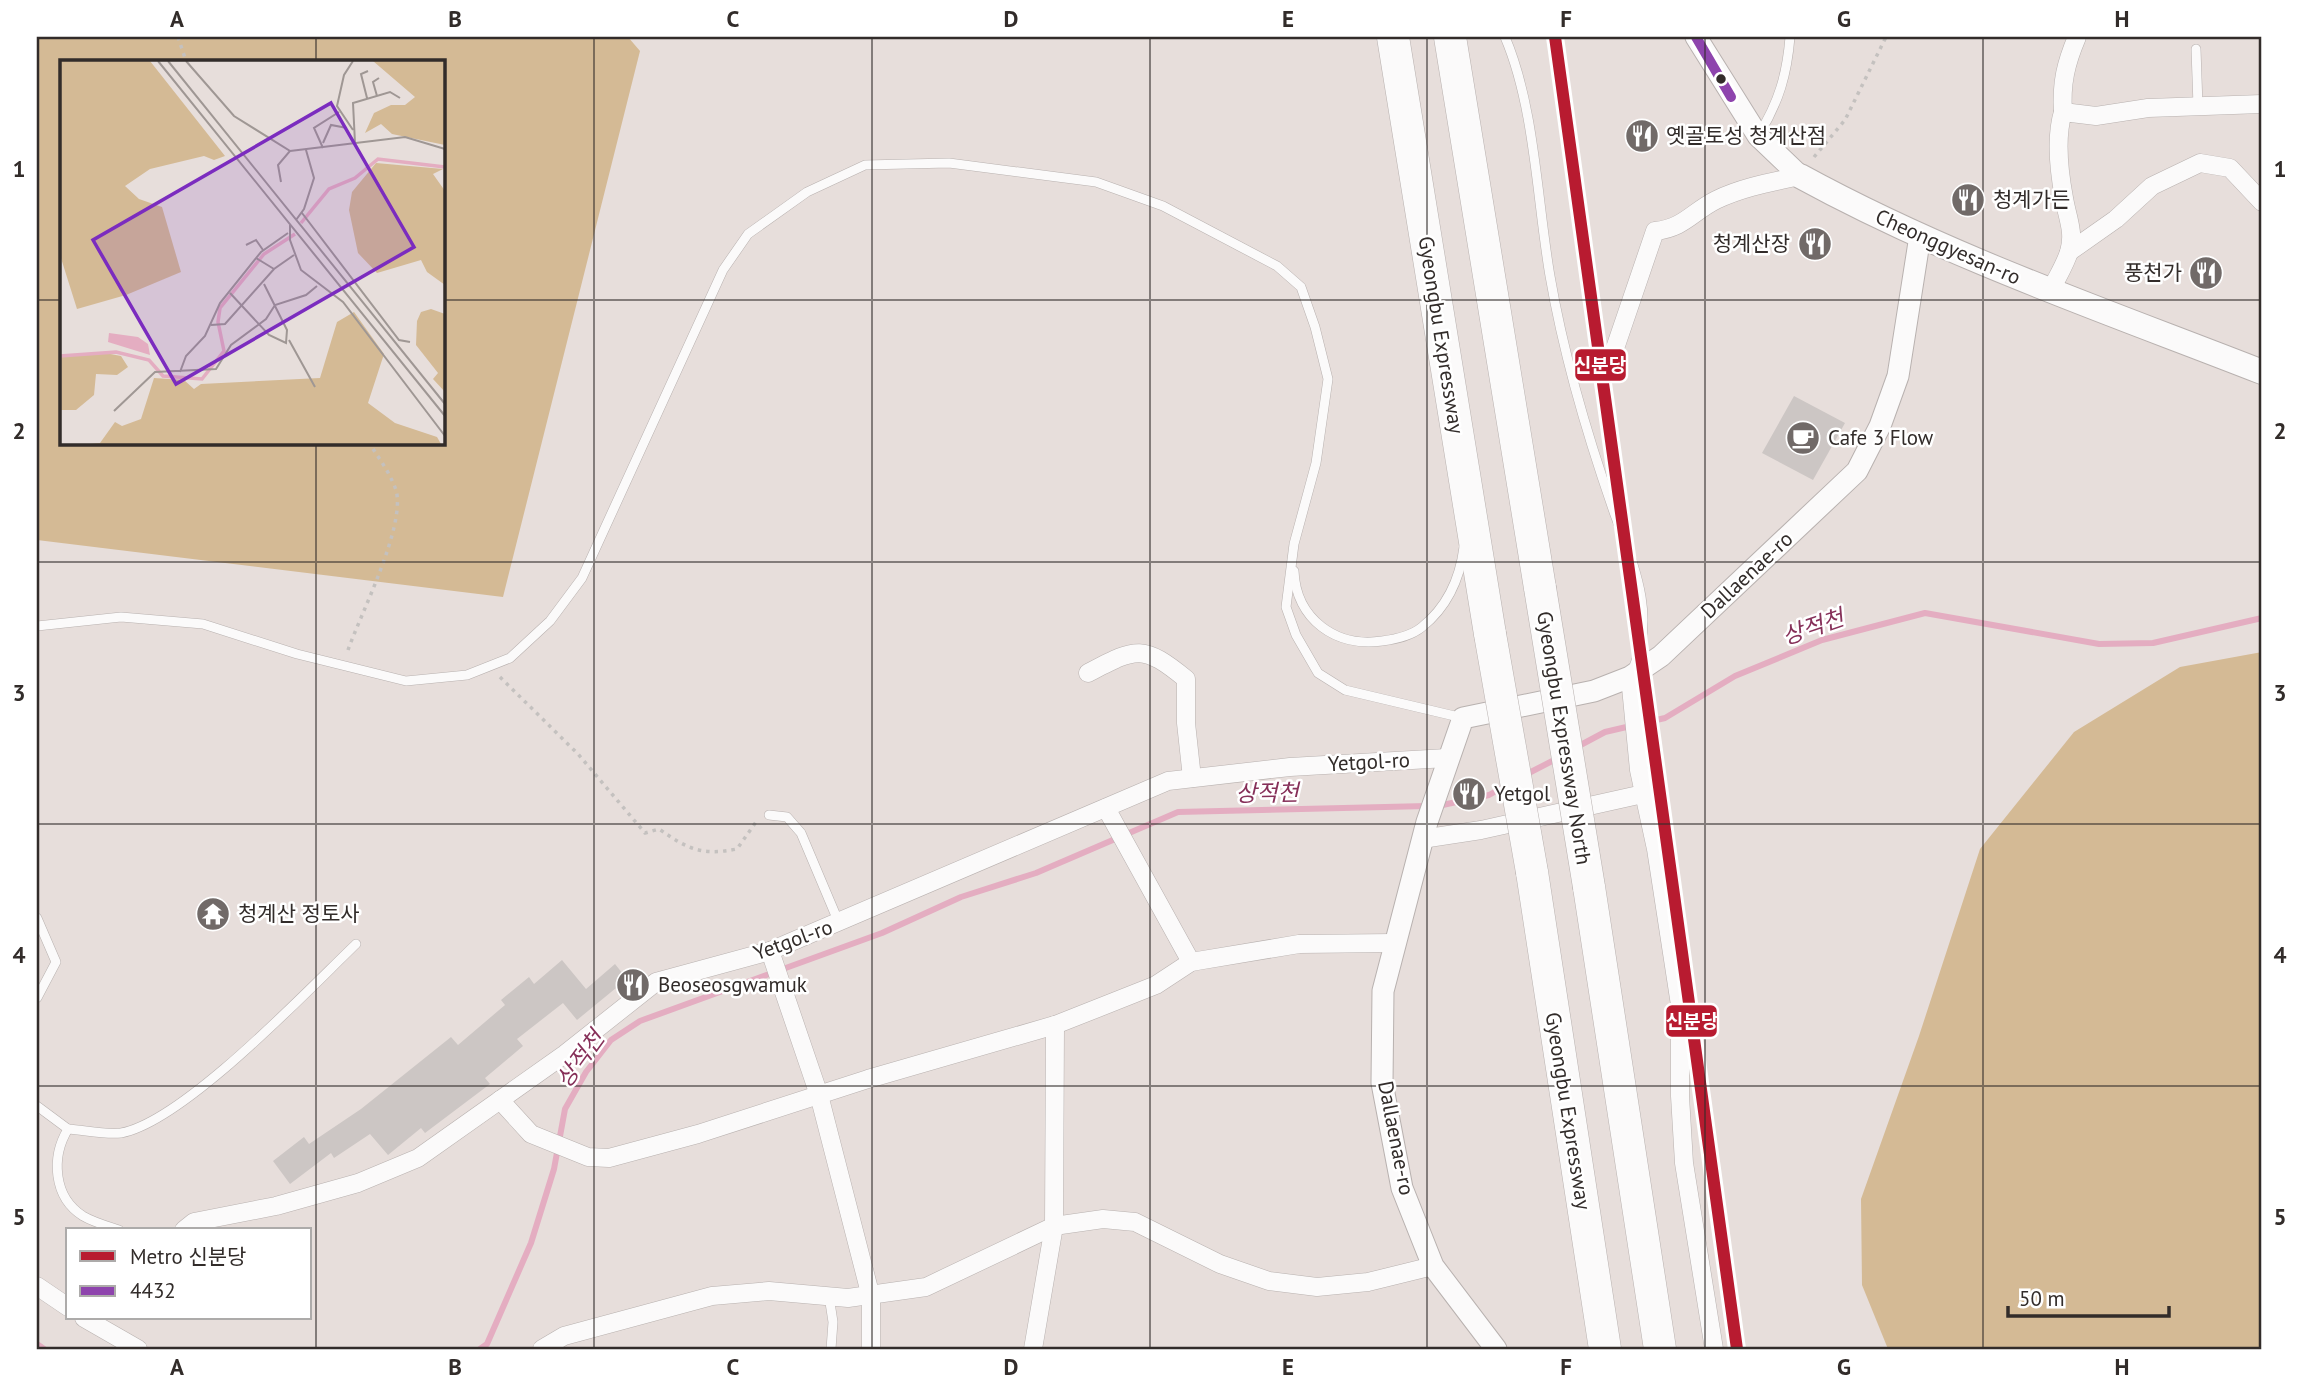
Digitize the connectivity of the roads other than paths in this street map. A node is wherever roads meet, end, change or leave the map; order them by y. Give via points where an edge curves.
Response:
1 (1393, 37) edge
2 (1450, 37) edge
3 (1504, 37) edge
4 (1696, 37) edge
5 (1790, 37) edge
6 (2077, 37) edge
7 (2196, 49) dead end
8 (2262, 104) edge
9 (2198, 106) junction
10 (2063, 111) junction
11 (1758, 136) junction
12 (1800, 176) junction
13 (2262, 202) edge
14 (1920, 236) junction
15 (2069, 252) junction
16 (2050, 292) junction
17 (1609, 363) dead end
18 (2262, 372) edge
19 (1468, 496) junction
20 (1294, 544) junction
21 (37, 626) edge
22 (1088, 673) dead end
23 (1630, 677) junction
24 (1463, 718) junction
25 (1447, 758) junction
26 (1192, 778) junction
27 (1643, 794) junction
28 (1106, 808) junction
29 (769, 815) road end
30 (1424, 831) junction
31 (37, 918) edge
32 (839, 923) junction
33 (1394, 943) junction
34 (356, 944) dead end
35 (770, 951) junction
36 (1191, 962) junction
37 (37, 998) edge
38 (1055, 1025) junction
39 (819, 1095) junction
40 (500, 1100) junction
41 (37, 1106) edge
42 (68, 1129) junction
43 (1054, 1226) junction
44 (114, 1228) edge
45 (186, 1228) edge
46 (1433, 1266) junction
47 (37, 1286) edge
48 (829, 1296) junction
49 (871, 1297) junction
50 (66, 1306) edge
51 (88, 1320) edge
52 (138, 1349) edge
53 (542, 1349) edge
54 (831, 1349) edge
55 (870, 1349) edge
56 (1033, 1349) edge
57 (1496, 1349) edge
58 (1605, 1349) edge
59 (1660, 1349) edge
60 (1714, 1349) edge

1 - 19 highway, Gyeongbu Expressway
2 - 59 highway, Gyeongbu Expressway North, bridge
3 - 23 lane via 1527,125 1550,279 1581,419 1641,587 1645,624 1642,648
4 - 11 street, Cheonggyesan-ro
5 - 11 lane via 1776,106
6 - 10 street via 2065,64
7 - 9 lane
8 - 9 street
9 - 10 street via 2096,116
10 - 15 street via 2060,164 2071,220
11 - 12 street, Cheonggyesan-ro
12 - 14 main road, Cheonggyesan-ro
12 - 17 street via 1751,186 1716,200 1674,229 1655,231
13 - 15 street via 2230,168 2200,163 2152,186
14 - 16 main road, Cheonggyesan-ro
14 - 23 street, Dallaenae-ro via 1898,376 1857,471 1661,656
15 - 16 street
16 - 18 main road, Cheonggyesan-ro
19 - 20 lane via 1463,554 1452,590 1441,609 1403,638 1360,643 1342,639 1315,623 1300,601
19 - 58 highway, Gyeongbu Expressway, bridge via 1532,872
20 - 21 lane via 1316,463 1328,379 1301,287 1277,266 1163,206 1096,182 949,163 865,164 807,192 748,233 723,270 582,578 550,621 510,658 467,675 406,681 204,624 121,617
20 - 24 lane via 1286,607 1318,673 1345,690
22 - 26 street via 1130,651 1161,658 1186,679
23 - 24 street, Dallaenae-ro via 1594,691
23 - 27 street
24 - 25 street
25 - 26 street, Yetgol-ro
25 - 30 street, Dallaenae-ro
26 - 28 street, Yetgol-ro via 1168,781
27 - 30 street
27 - 60 street via 1681,1005 1679,1096 1684,1163
28 - 32 street, Yetgol-ro
28 - 36 street
29 - 32 lane via 787,817 801,833
30 - 33 street, Dallaenae-ro
31 - 37 lane via 55,962
32 - 35 street, Yetgol-ro
33 - 36 street via 1300,944
33 - 46 street, Dallaenae-ro via 1383,991 1382,1083 1402,1188
34 - 42 lane via 175,1109 121,1133
35 - 39 street
35 - 40 street, Yetgol-ro via 656,982
36 - 38 street via 1156,985
38 - 39 street
38 - 43 street
39 - 40 street via 609,1158 580,1155 526,1131
39 - 49 street
40 - 45 street, Yetgol-ro via 418,1158 358,1183 194,1222
41 - 42 lane
42 - 44 lane via 58,1146 55,1166 64,1196 82,1216
43 - 46 street via 1103,1219 1135,1222 1251,1277 1317,1287 1368,1282
43 - 49 street via 926,1287
43 - 56 street
46 - 57 street, Dallaenae-ro
47 - 50 street
48 - 49 street
48 - 53 street via 769,1291 712,1296 564,1336
48 - 54 lane
49 - 55 street
51 - 52 street

